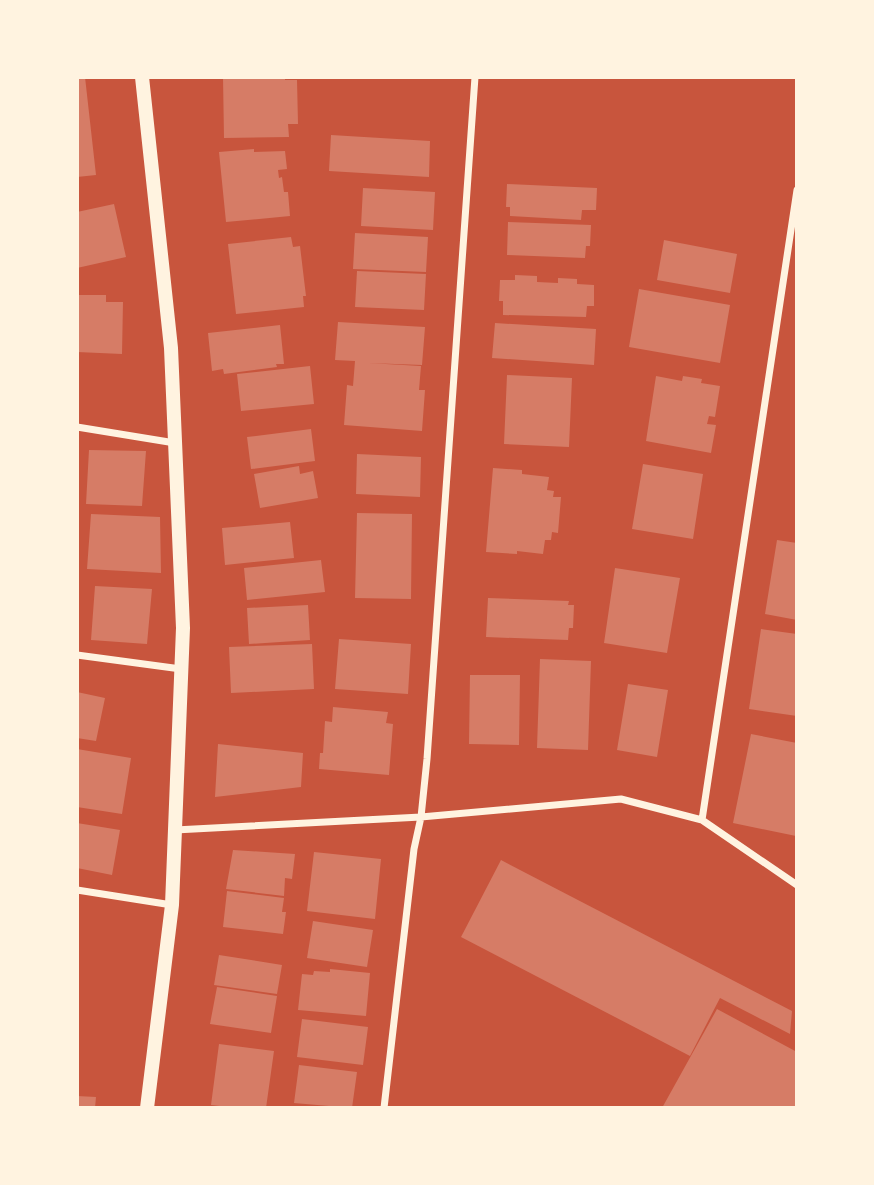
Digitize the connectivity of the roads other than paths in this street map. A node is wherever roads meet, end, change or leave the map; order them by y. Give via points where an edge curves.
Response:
1 (142, 77) edge
2 (475, 77) edge
3 (797, 190) edge
4 (77, 427) edge
5 (175, 443) junction
6 (77, 655) edge
7 (181, 669) junction
8 (421, 817) junction
9 (702, 820) junction
10 (175, 830) junction
11 (797, 885) edge
12 (77, 890) edge
13 (172, 905) junction
14 (146, 1108) edge
15 (384, 1108) edge

1 - 5 main road via 171,348
2 - 8 street
3 - 9 street
4 - 5 street
5 - 7 main road
6 - 7 street
7 - 10 main road
8 - 9 street via 621,799
8 - 10 street
8 - 15 street
9 - 11 street
10 - 13 main road
12 - 13 street
13 - 14 main road

